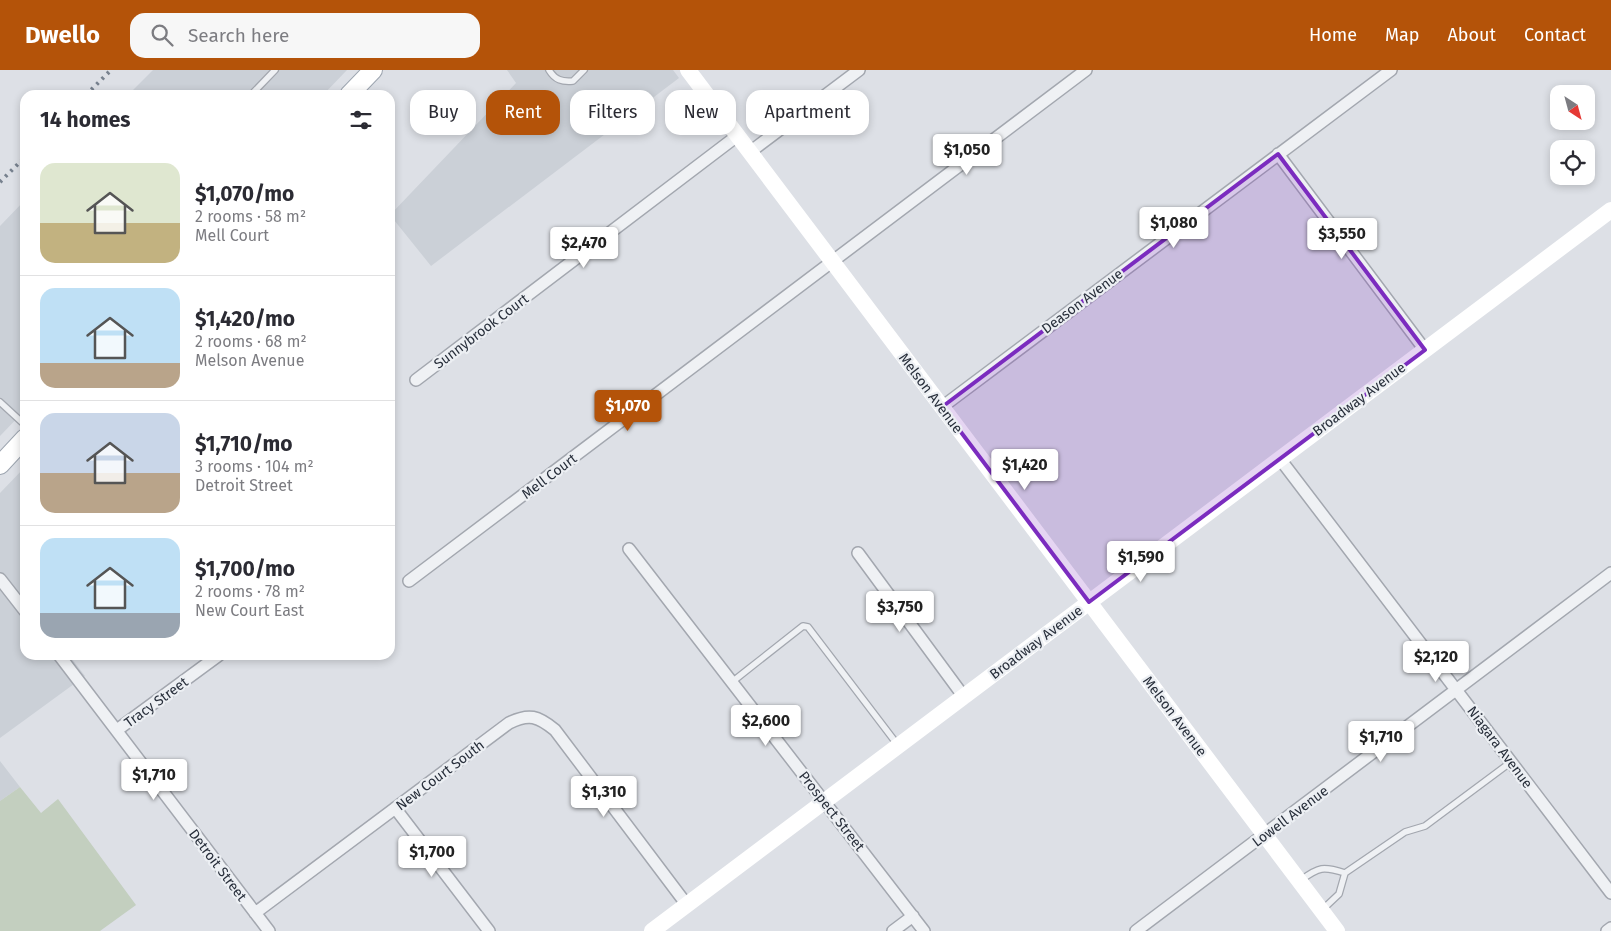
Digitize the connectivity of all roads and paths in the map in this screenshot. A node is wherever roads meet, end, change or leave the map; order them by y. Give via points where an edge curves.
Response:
1 (275, 70) edge
2 (373, 70) edge
3 (549, 70) edge
4 (584, 70) edge
5 (688, 70) edge
6 (859, 70) edge
7 (1086, 70) edge
8 (1391, 70) edge
9 (257, 90) edge
10 (354, 90) edge
11 (737, 136) junction
12 (750, 152) junction
13 (1278, 154) junction
14 (1611, 210) edge
15 (832, 261) junction
16 (1425, 350) junction
17 (416, 380) dead end
18 (0, 402) edge
19 (942, 407) junction
20 (20, 420) edge
21 (20, 443) edge
22 (1280, 459) junction
23 (0, 464) edge
24 (629, 549) dead end
25 (858, 554) dead end
26 (1611, 573) edge
27 (0, 579) edge
28 (409, 582) dead end
29 (1088, 602) junction
30 (20, 605) edge
31 (63, 660) edge
32 (212, 660) edge
33 (732, 682) junction
34 (1457, 689) junction
35 (964, 697) junction
36 (117, 730) junction
37 (899, 746) junction
38 (1512, 762) junction
39 (825, 801) junction
40 (395, 808) junction
41 (1265, 835) junction
42 (1345, 873) junction
43 (1299, 881) junction
44 (1611, 893) edge
45 (686, 905) junction
46 (1321, 910) junction
47 (256, 913) junction
48 (913, 916) junction
49 (1611, 928) edge
50 (269, 931) edge
51 (489, 931) edge
52 (652, 931) edge
53 (893, 931) edge
54 (924, 931) edge
55 (1136, 931) edge
56 (1337, 931) edge
57 (1607, 931) edge

1 - 9 lane
2 - 10 main road
3 - 4 lane via 554,78 564,82 573,81
5 - 11 street, Melson Avenue
6 - 12 street
7 - 15 street, Mell Court
8 - 13 street, Deason Avenue
11 - 12 street, Melson Avenue
11 - 17 street, Sunnybrook Court
12 - 15 street, Melson Avenue
13 - 16 street
13 - 19 street, Deason Avenue
14 - 16 street, Broadway Avenue
15 - 19 street, Melson Avenue
15 - 28 street, Mell Court
16 - 22 street, Broadway Avenue
18 - 20 lane
19 - 29 street, Melson Avenue
21 - 23 main road
22 - 29 street, Broadway Avenue
22 - 34 street, Niagara Avenue
24 - 33 street, Prospect Street
25 - 35 street
26 - 34 street, Lowell Avenue
27 - 30 street
29 - 35 street, Broadway Avenue
29 - 41 street, Melson Avenue
31 - 36 street, Detroit Street
32 - 36 street, Tracy Street
33 - 37 lane via 803,626 808,627
33 - 39 street, Prospect Street
34 - 38 street, Niagara Avenue
34 - 41 street, Lowell Avenue
35 - 37 street, Broadway Avenue
36 - 47 street, Detroit Street
37 - 39 street, Broadway Avenue
38 - 42 lane via 1425,826 1404,832
38 - 44 street, Niagara Avenue
39 - 45 street, Broadway Avenue
39 - 48 street, Prospect Street
40 - 45 street, New Court South via 509,723 520,717 532,716 555,730
40 - 47 street, New Court South
40 - 51 street
41 - 43 street, Melson Avenue
41 - 55 street, Lowell Avenue
42 - 43 lane via 1318,868
42 - 46 lane via 1339,894
43 - 46 street, Melson Avenue
45 - 52 street, Broadway Avenue
46 - 56 street, Melson Avenue
47 - 50 street, Detroit Street
48 - 53 street
48 - 54 street, Prospect Street
49 - 57 street

